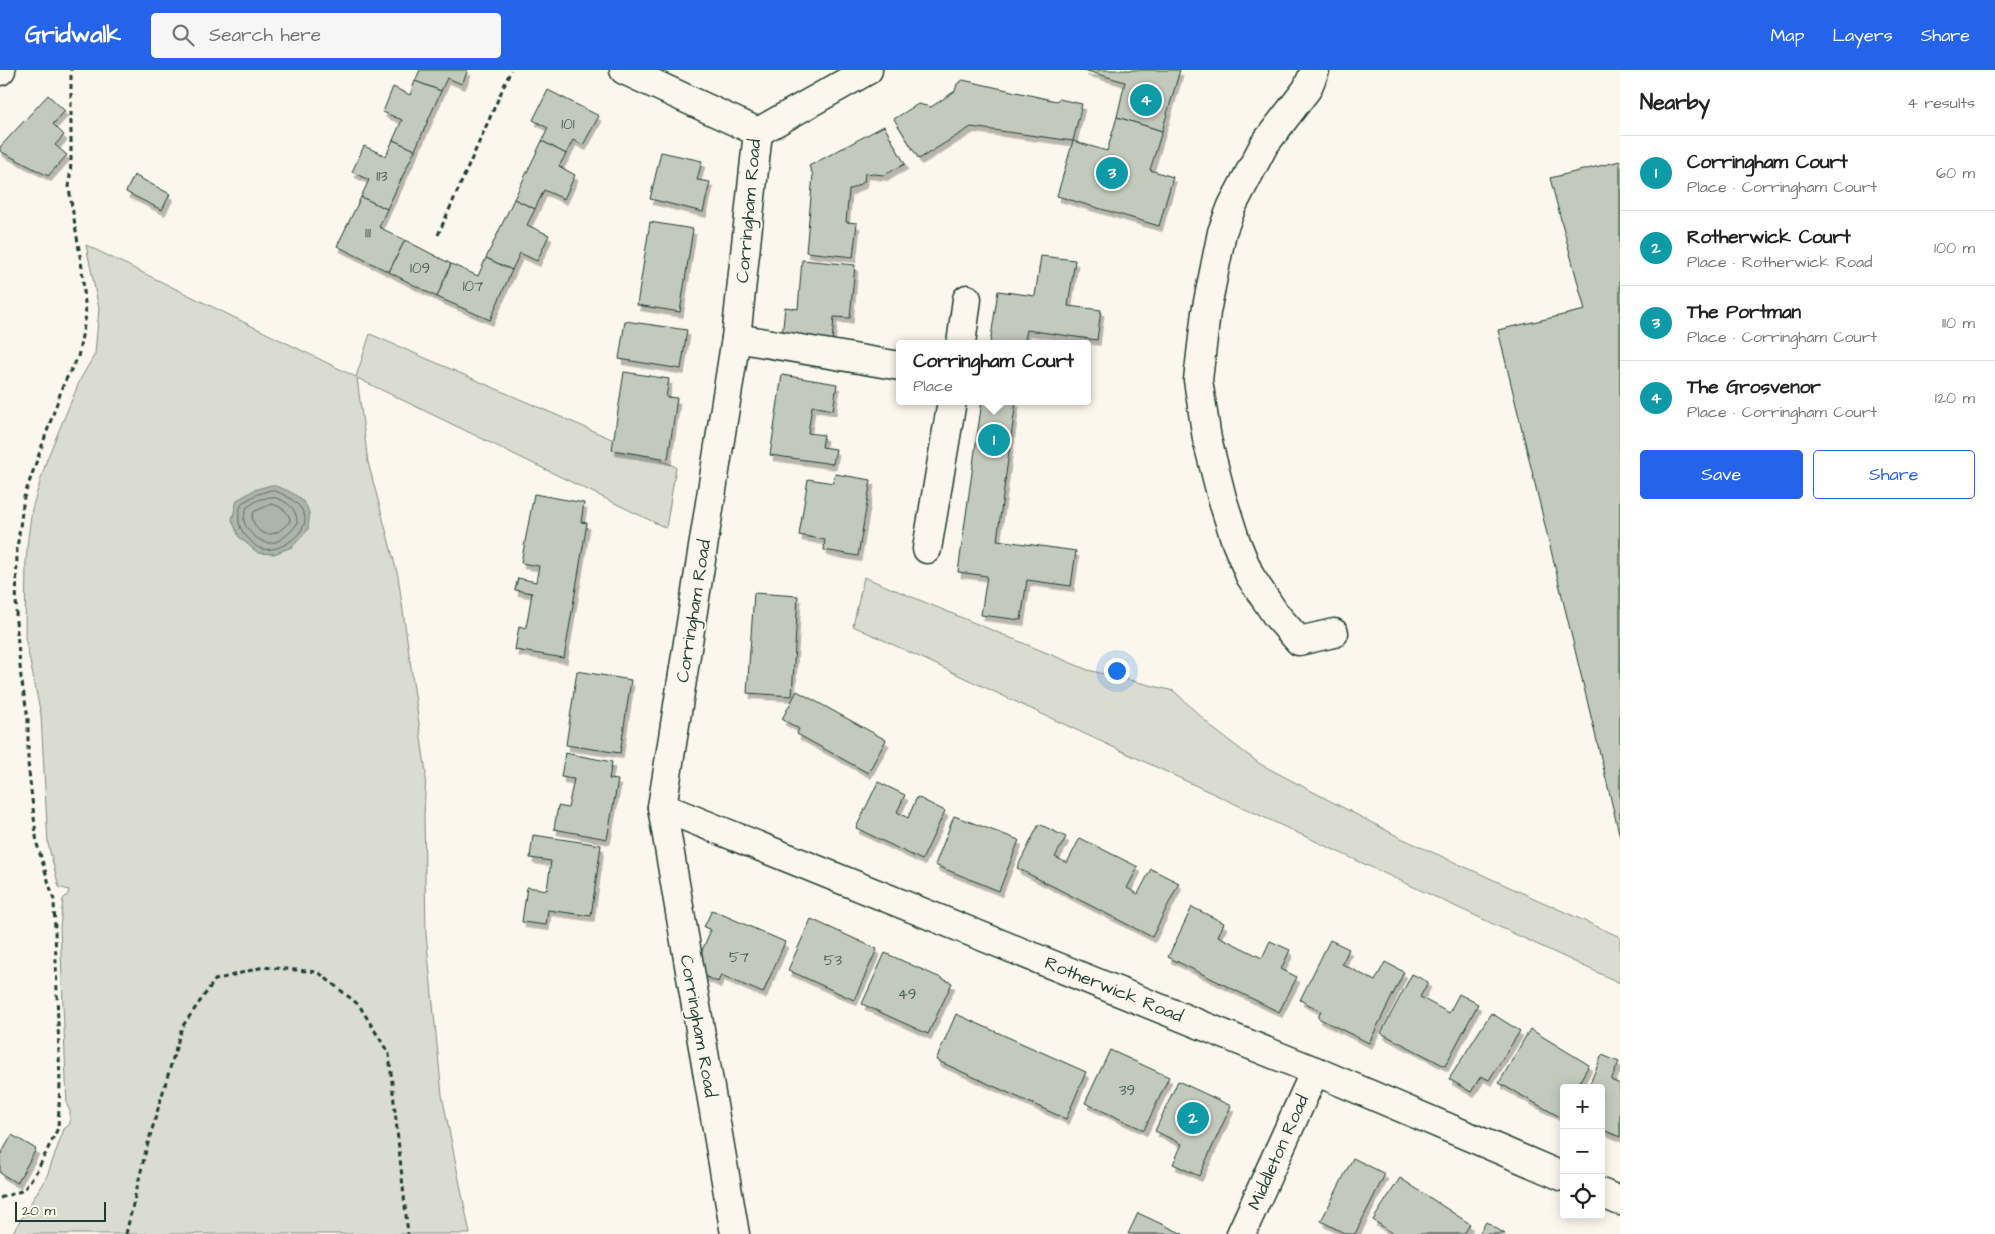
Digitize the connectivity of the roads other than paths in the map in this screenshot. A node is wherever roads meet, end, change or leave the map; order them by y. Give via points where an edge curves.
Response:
1 (624, 70) edge
2 (868, 70) edge
3 (1315, 70) edge
4 (758, 132) junction
5 (967, 299) dead end
6 (736, 338) junction
7 (962, 340) edge
8 (896, 365) edge
9 (951, 405) edge
10 (927, 549) dead end
11 (1334, 633) dead end
12 (662, 807) junction
13 (1315, 1070) junction
14 (1560, 1175) edge
15 (1605, 1195) edge
16 (1620, 1201) edge
17 (735, 1234) edge
18 (1241, 1234) edge

1 - 4 street, Corringham Road
2 - 4 street
3 - 11 street via 1307,88 1264,145 1222,232 1206,312 1198,380 1207,439 1222,498 1250,576 1276,615 1299,641
4 - 6 street, Corringham Road
5 - 7 street
6 - 8 street
6 - 12 street, Corringham Road
9 - 10 street
12 - 13 street, Rotherwick Road
12 - 17 street, Corringham Road
13 - 14 street, Rotherwick Road
13 - 18 street, Middleton Road
15 - 16 street

